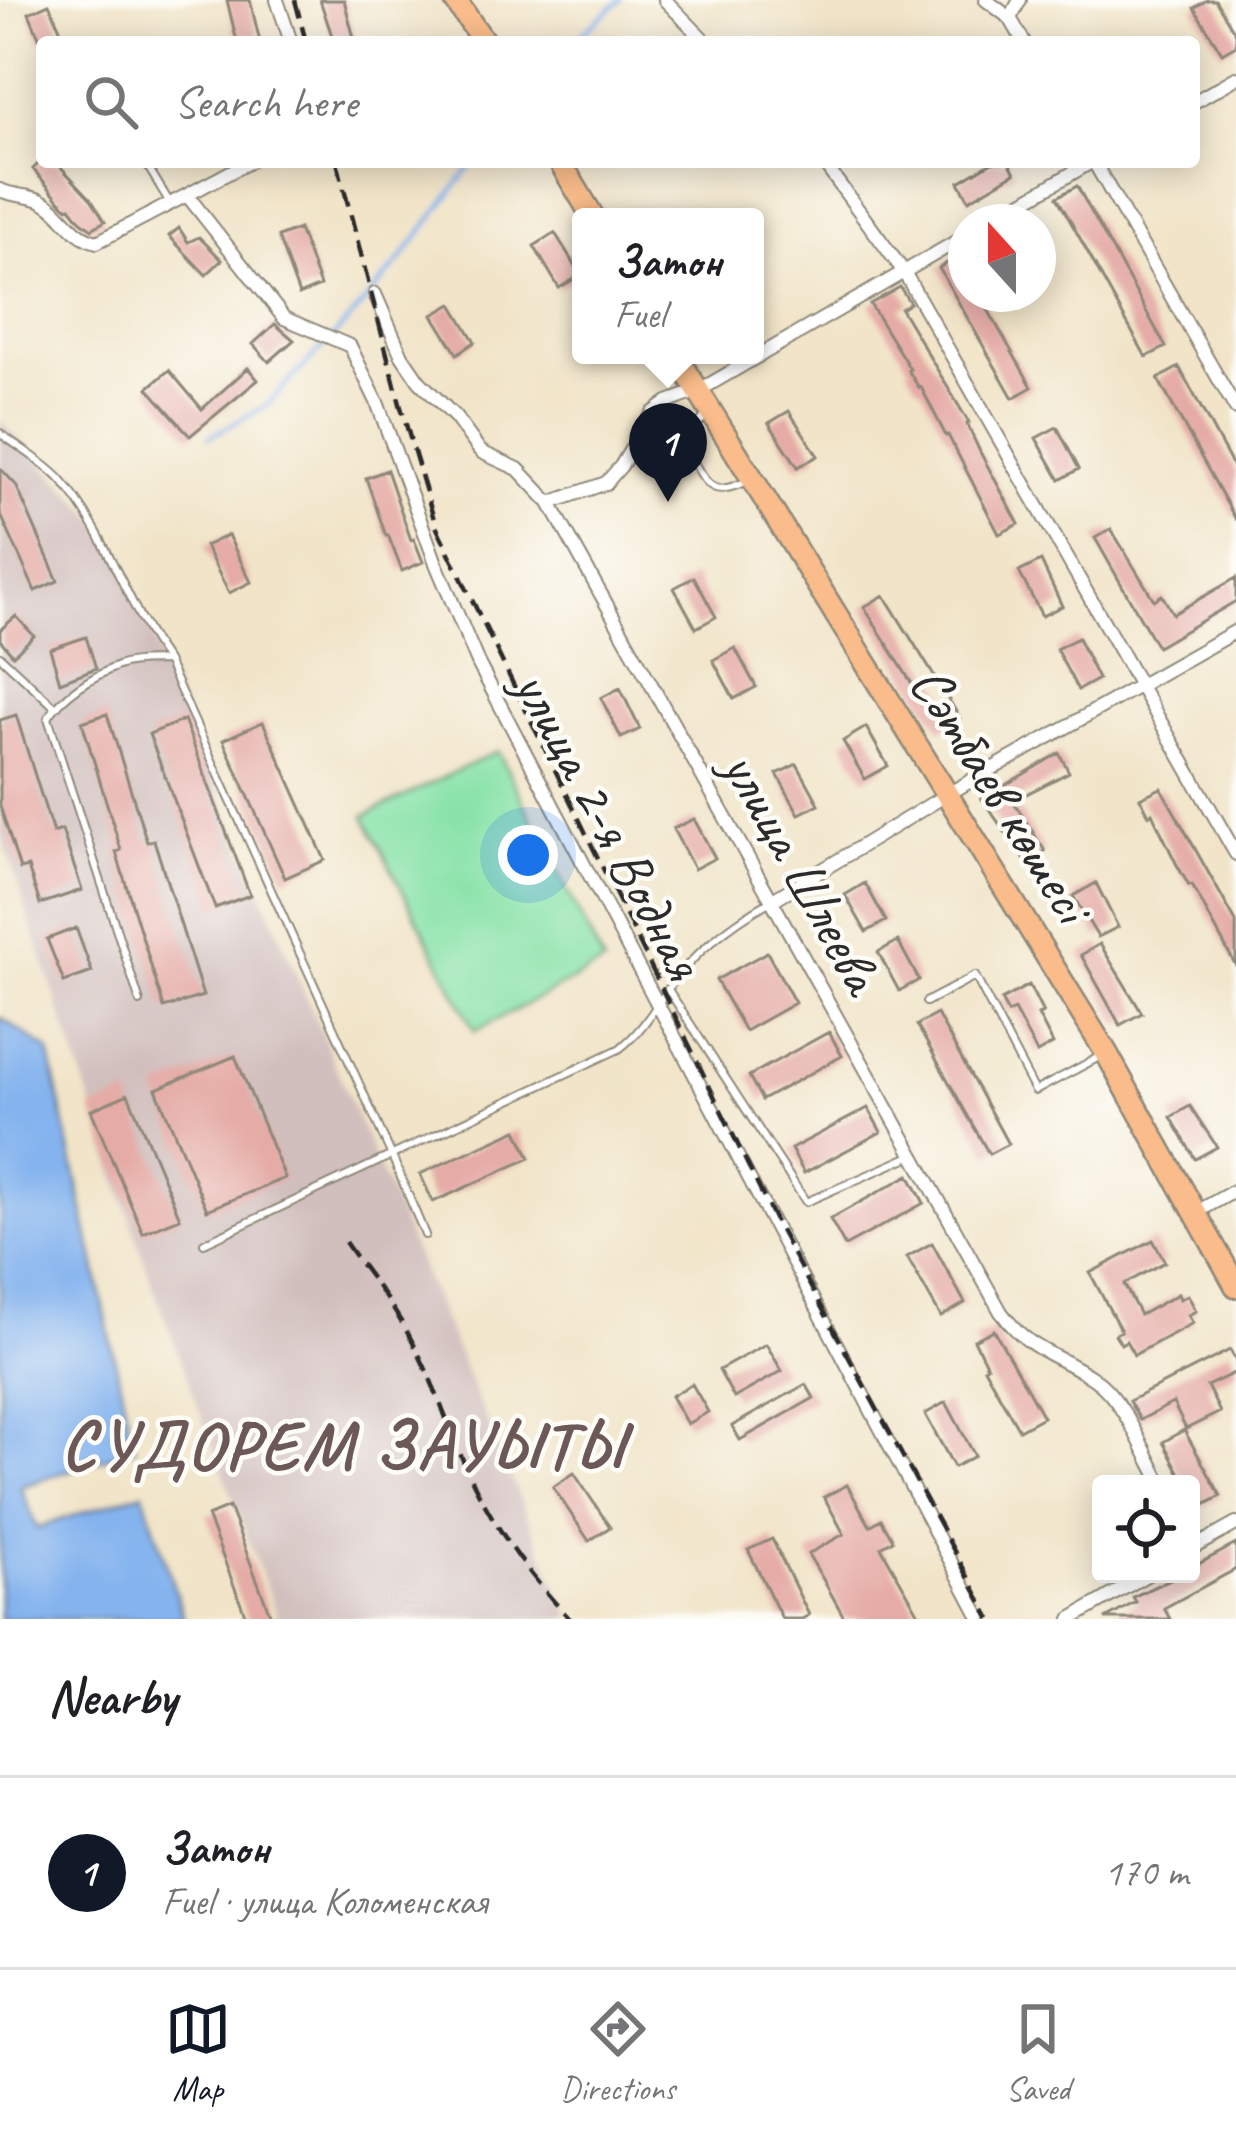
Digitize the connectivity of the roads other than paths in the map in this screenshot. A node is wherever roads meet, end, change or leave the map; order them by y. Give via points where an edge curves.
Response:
1 (277, 0) edge
2 (455, 0) edge
3 (665, 0) edge
4 (986, 0) edge
5 (1019, 0) edge
6 (1010, 19) junction
7 (289, 36) edge
8 (480, 36) edge
9 (700, 36) edge
10 (1020, 36) edge
11 (1236, 78) edge
12 (1200, 99) edge
13 (149, 168) edge
14 (238, 168) edge
15 (564, 168) edge
16 (827, 168) edge
17 (1082, 168) edge
18 (1095, 168) edge
19 (0, 190) edge
20 (188, 195) junction
21 (170, 203) junction
22 (1020, 204) edge
23 (588, 208) edge
24 (948, 246) edge
25 (904, 272) junction
26 (375, 294) dead end
27 (764, 362) edge
28 (682, 364) edge
29 (760, 364) edge
30 (704, 400) junction
31 (1236, 409) edge
32 (0, 433) edge
33 (753, 480) junction
34 (550, 503) junction
35 (1236, 631) edge
36 (0, 656) edge
37 (166, 661) junction
38 (1139, 685) junction
39 (55, 707) junction
40 (946, 795) junction
41 (1236, 854) edge
42 (771, 901) junction
43 (668, 989) junction
44 (140, 1002) dead end
45 (926, 1002) dead end
46 (657, 1005) junction
47 (1106, 1054) junction
48 (913, 1154) junction
49 (392, 1156) junction
50 (1236, 1190) edge
51 (1195, 1213) junction
52 (425, 1235) dead end
53 (204, 1244) dead end
54 (1236, 1286) edge
55 (1157, 1475) edge
56 (1236, 1524) edge
57 (1200, 1540) edge
58 (1133, 1583) edge
59 (981, 1619) edge
60 (1071, 1619) edge

1 - 7 street
2 - 8 main road
3 - 9 street
4 - 6 street
5 - 6 street
6 - 10 street
11 - 12 street
13 - 21 lane
14 - 20 street
15 - 23 main road
16 - 25 street
17 - 22 street
18 - 31 street
19 - 21 street via 44,202 77,234 98,242
20 - 21 street
20 - 46 street, улица 2-я Водная via 284,319 350,346 478,663
24 - 25 street
25 - 27 street
25 - 38 street
26 - 34 street, улица Шлеева via 418,381 481,452 518,469
28 - 30 main road, Сәтбаев көшесі
29 - 30 street
30 - 33 main road, Сәтбаев көшесі
30 - 33 lane via 687,448 704,479 717,490
30 - 34 street via 653,413 606,483
32 - 37 lane via 59,478
33 - 40 main road, Сәтбаев көшесі
34 - 42 street, улица Шлеева
35 - 38 street
36 - 39 lane
37 - 39 lane via 119,665
37 - 49 lane
38 - 40 street
38 - 41 street
39 - 44 lane via 48,718
40 - 42 street
40 - 47 main road, Сәтбаев көшесі
42 - 43 lane via 737,920
42 - 48 street, улица Шлеева
43 - 46 lane
43 - 48 lane via 806,1202
45 - 47 lane via 975,976 1035,1091
46 - 49 lane via 619,1049
46 - 59 street, улица 2-я Водная
47 - 51 main road, Сәтбаев көшесі
48 - 55 street, улица Шлеева via 1009,1322 1035,1347 1098,1381
49 - 52 lane
49 - 53 lane
50 - 51 street
51 - 54 main road, Сәтбаев көшесі
56 - 57 street
58 - 60 street

